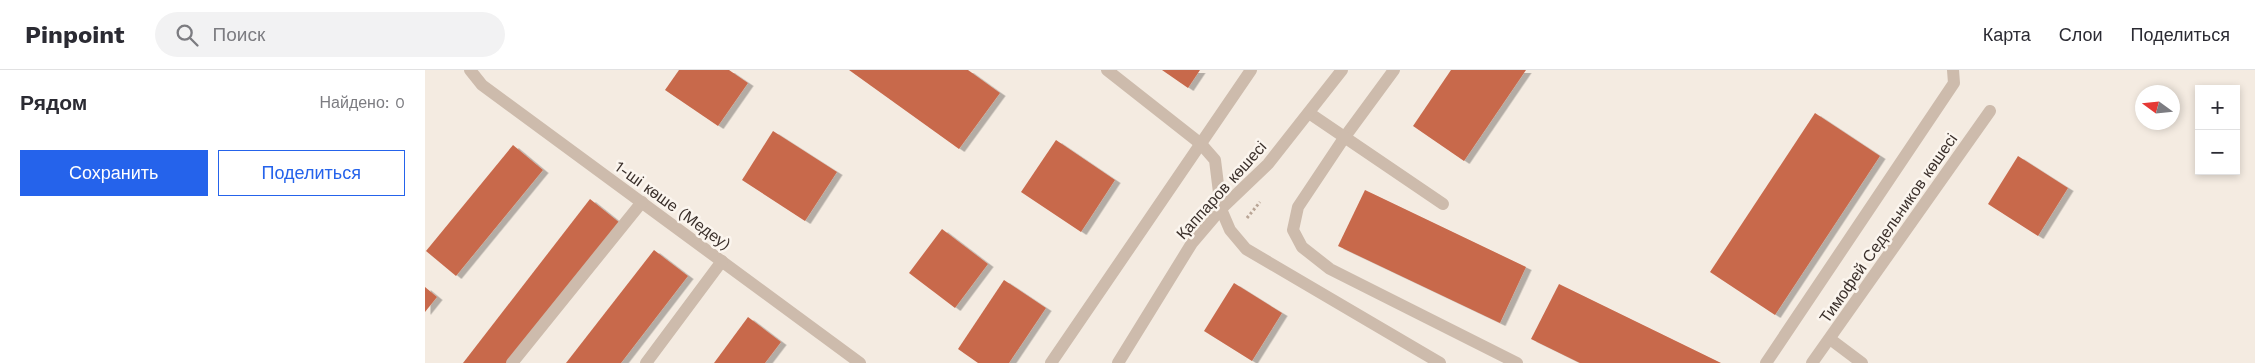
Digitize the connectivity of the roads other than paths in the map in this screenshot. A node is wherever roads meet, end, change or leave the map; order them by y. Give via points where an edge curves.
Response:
1 (470, 70) edge
2 (1107, 70) edge
3 (1251, 70) edge
4 (1341, 70) edge
5 (1394, 70) edge
6 (1953, 70) edge
7 (1990, 111) dead end
8 (1309, 113) junction
9 (1344, 138) junction
10 (1201, 144) junction
11 (641, 202) junction
12 (1443, 204) dead end
13 (1221, 209) junction
14 (722, 261) junction
15 (1830, 339) junction
16 (512, 363) edge
17 (646, 363) edge
18 (860, 363) edge
19 (1051, 363) edge
20 (1118, 363) edge
21 (1440, 363) edge
22 (1517, 363) edge
23 (1766, 363) edge
24 (1812, 363) edge
25 (1862, 363) edge

1 - 11 street, 1-ші көше (Медеу) via 482,85
2 - 10 street
3 - 10 street
4 - 8 street, Қаппаров көшесі
5 - 9 street
6 - 23 street via 1953,83
7 - 15 street, Тимофей Седельников көшесі
8 - 9 street
8 - 13 street, Қаппаров көшесі via 1268,164
9 - 12 street
9 - 22 street via 1299,208 1293,230 1302,247 1330,269
10 - 13 street via 1215,160
10 - 19 street
11 - 14 street, 1-ші көше (Медеу)
11 - 16 street
13 - 20 street, Қаппаров көшесі via 1192,243
13 - 21 street via 1230,230 1246,249
14 - 17 street
14 - 18 street, 1-ші көше (Медеу)
15 - 24 street, Тимофей Седельников көшесі
15 - 25 street

